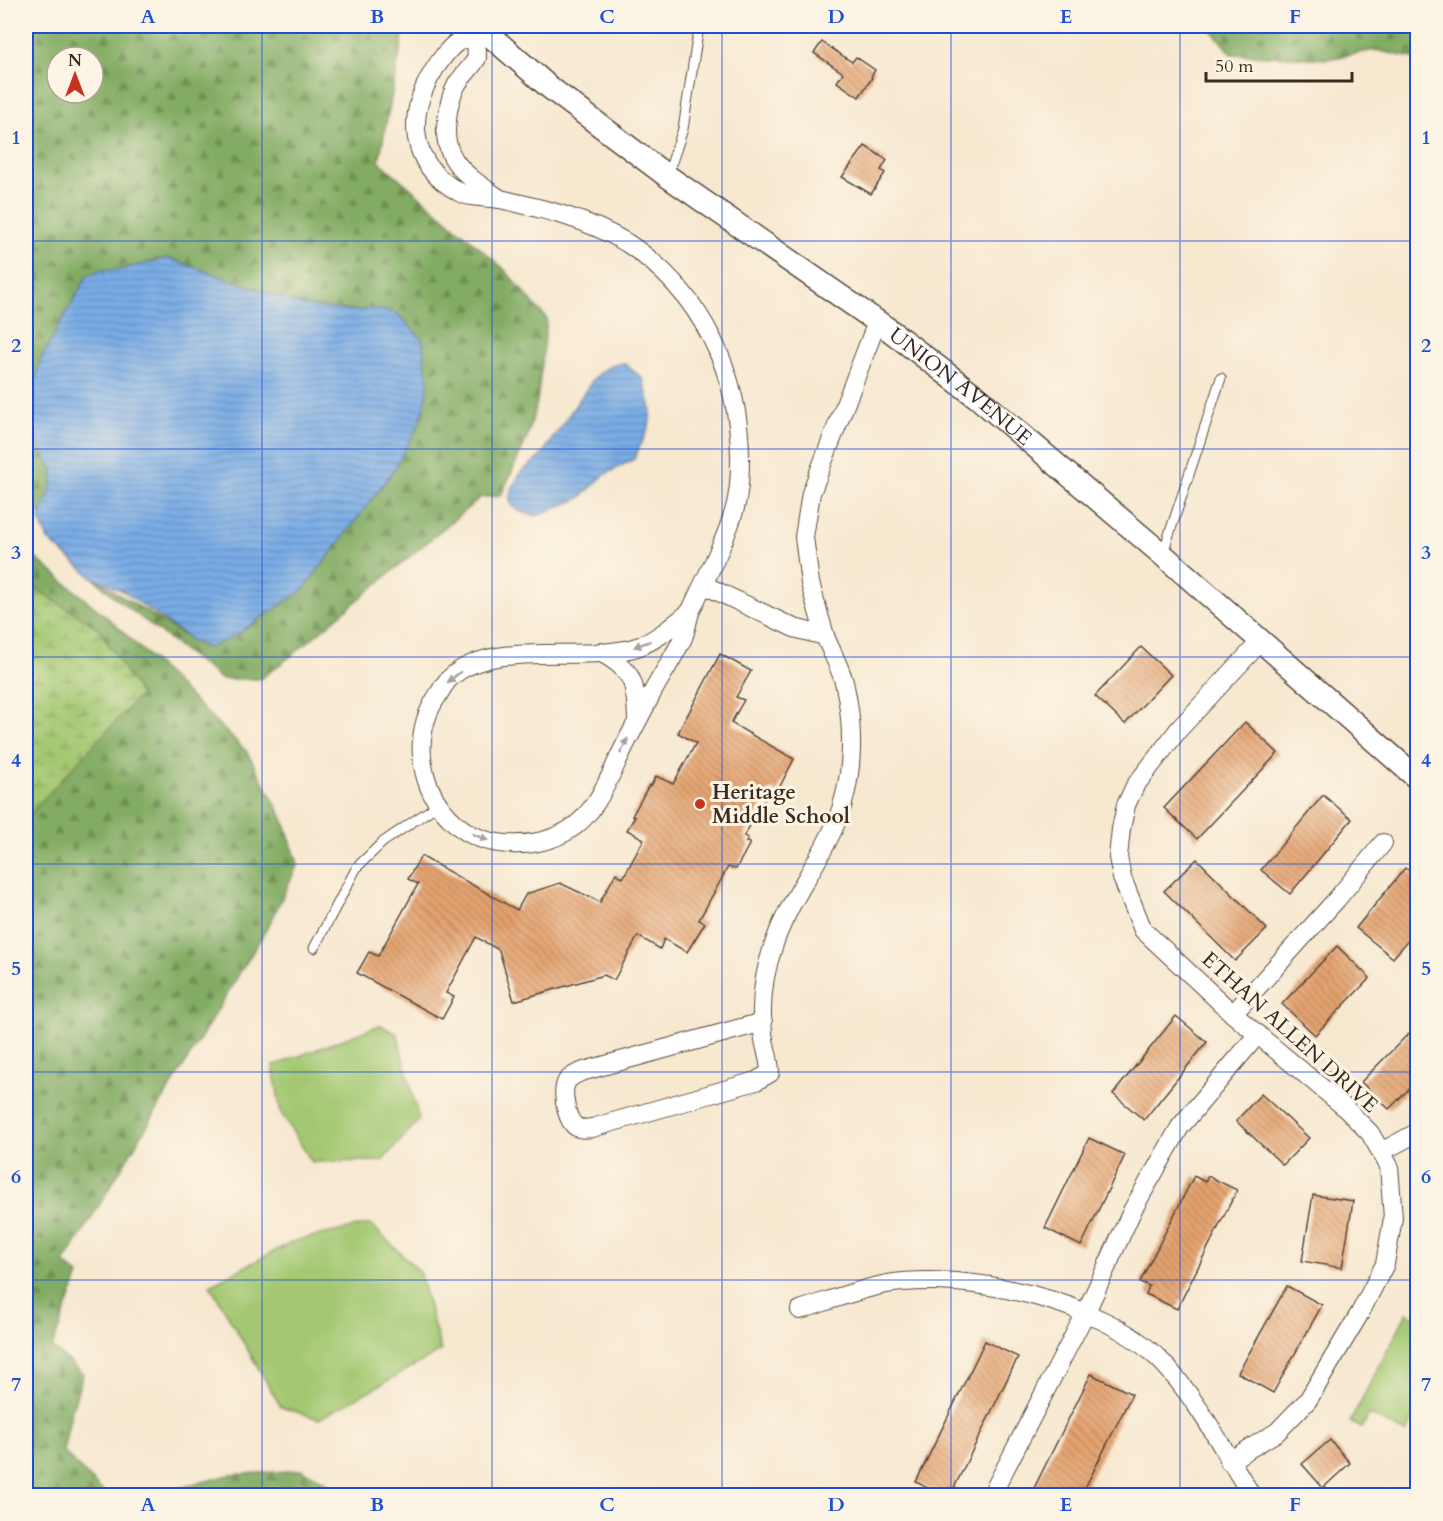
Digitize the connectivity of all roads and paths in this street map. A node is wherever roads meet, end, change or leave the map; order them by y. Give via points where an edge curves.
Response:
1 (699, 26) edge
2 (479, 29) edge
3 (667, 176) junction
4 (500, 199) junction
5 (877, 322) junction
6 (1221, 378) dead end
7 (1163, 555) junction
8 (704, 585) junction
9 (690, 612) junction
10 (825, 636) junction
11 (1261, 641) junction
12 (600, 652) junction
13 (637, 721) junction
14 (1418, 779) edge
15 (439, 804) junction
16 (1383, 843) dead end
17 (314, 948) dead end
18 (1233, 1014) junction
19 (763, 1022) junction
20 (1258, 1034) junction
21 (1418, 1132) edge
22 (1381, 1152) junction
23 (800, 1310) dead end
24 (1086, 1312) junction
25 (1230, 1461) junction
26 (991, 1496) edge
27 (1252, 1496) edge

1 - 3 lane via 683,129
2 - 3 street, UNION AVENUE
2 - 4 street via 477,58 449,102 446,139 456,164
2 - 4 street via 457,42 439,62 417,106 415,128 422,156 437,176 461,193
3 - 5 street, UNION AVENUE
4 - 8 street via 572,217 626,243 665,274 710,334 735,401 740,479 736,506
5 - 7 street, UNION AVENUE via 976,398
5 - 10 street via 811,493 804,537 810,583
6 - 7 lane
7 - 11 street, UNION AVENUE
8 - 9 street
8 - 10 street via 794,628
9 -> 12 street via 666,633 640,646
9 - 13 street via 684,637
10 - 19 street via 844,682 850,728 850,778 835,826 772,948 765,978
11 - 14 street, UNION AVENUE
11 - 18 street, ETHAN ALLEN DRIVE via 1179,729 1135,786 1126,805 1118,857 1129,899 1143,930
12 - 13 street via 617,660 630,676 636,694
12 -> 15 street via 504,656 473,663 449,678 428,709 421,738 423,771
15 -> 13 street via 456,824 482,839 510,845 556,837 588,814
15 - 17 lane via 383,843 357,867
16 - 18 street
18 - 20 street, ETHAN ALLEN DRIVE
19 - 19 street via 770,1064 770,1072 764,1077 592,1128 582,1129 573,1124 564,1093 571,1076
20 - 22 street, ETHAN ALLEN DRIVE via 1341,1104 1370,1133
20 - 24 street via 1180,1127 1133,1209
21 - 22 street
22 - 25 street, ETHAN ALLEN DRIVE via 1389,1166 1393,1218 1385,1264 1308,1400 1277,1431
23 - 24 street via 886,1284 932,1280 990,1287
24 - 25 street via 1132,1337 1158,1358 1190,1397
24 - 26 street
25 - 27 street

